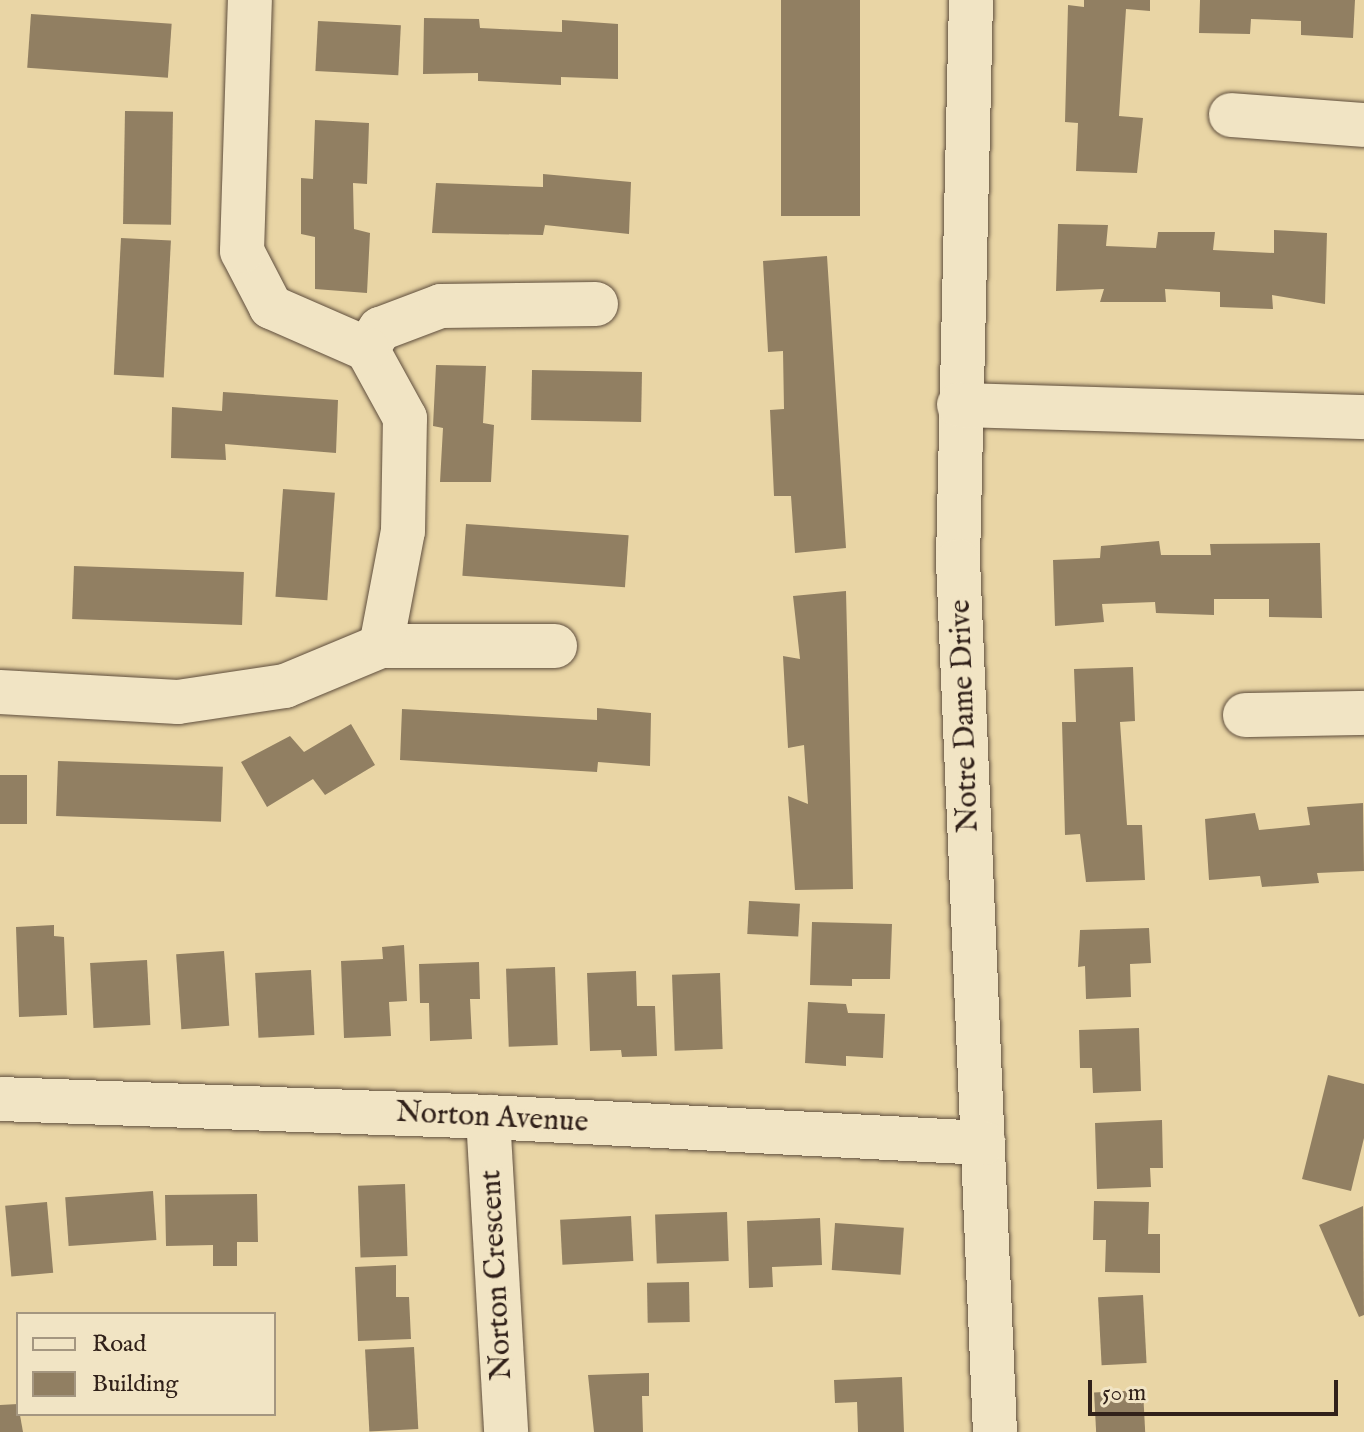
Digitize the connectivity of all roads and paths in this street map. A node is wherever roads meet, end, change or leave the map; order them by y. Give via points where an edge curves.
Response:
1 (250, 0) edge
2 (971, 0) edge
3 (1231, 115) dead end
4 (1364, 125) edge
5 (596, 304) dead end
6 (367, 349) junction
7 (959, 405) junction
8 (1364, 417) edge
9 (381, 646) junction
10 (555, 646) dead end
11 (0, 692) edge
12 (1364, 713) edge
13 (1245, 715) dead end
14 (0, 1099) edge
15 (488, 1117) junction
16 (983, 1143) junction
17 (506, 1432) edge
18 (995, 1432) edge

1 - 6 street via 242,251 271,307
2 - 7 street, Notre Dame Drive
3 - 4 street
5 - 6 street via 441,306 380,329
6 - 9 street via 405,418 403,531
7 - 8 street
7 - 16 street, Notre Dame Drive via 958,561
9 - 10 street
9 - 11 street via 285,686 178,702
12 - 13 street
14 - 15 street, Norton Avenue
15 - 16 street, Norton Avenue
15 - 17 street, Norton Crescent
16 - 18 street, Notre Dame Drive

